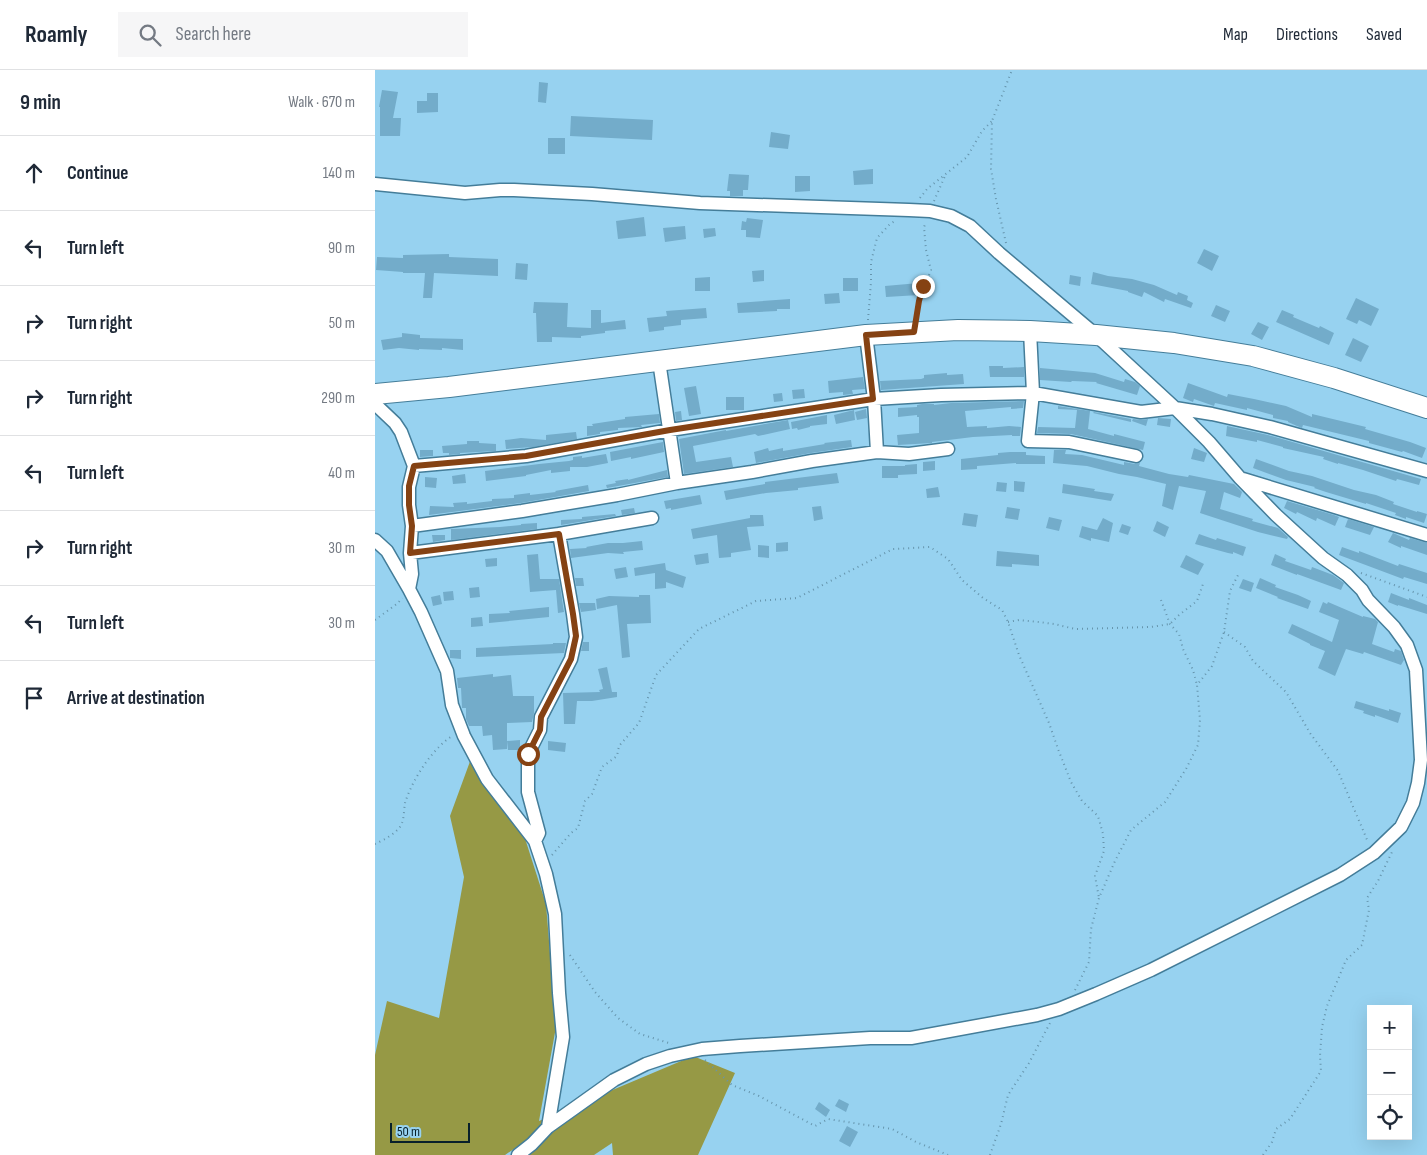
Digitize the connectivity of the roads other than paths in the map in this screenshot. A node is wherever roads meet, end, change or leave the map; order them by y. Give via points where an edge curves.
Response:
1 (375, 184) edge
2 (1029, 331) junction
3 (866, 335) junction
4 (1096, 336) junction
5 (659, 361) junction
6 (1033, 393) junction
7 (375, 394) edge
8 (873, 399) junction
9 (375, 404) edge
10 (1175, 408) junction
11 (1427, 408) edge
12 (670, 430) junction
13 (947, 449) dead end
14 (877, 452) junction
15 (1136, 456) dead end
16 (414, 466) junction
17 (1427, 471) edge
18 (1240, 478) junction
19 (677, 483) junction
20 (652, 518) dead end
21 (412, 526) junction
22 (559, 534) junction
23 (1427, 535) edge
24 (375, 540) edge
25 (410, 553) junction
26 (409, 589) junction
27 (535, 841) junction
28 (547, 1127) junction
29 (518, 1155) edge

1 - 4 street via 465,193 514,190 700,203 930,211 951,216 970,226
2 - 3 main road via 958,330
2 - 4 main road
2 - 6 street
3 - 5 main road
3 - 8 street
4 - 10 street
4 - 11 main road via 1174,343 1253,356
5 - 7 main road
5 - 12 street
6 - 8 street
6 - 10 street via 1141,412
6 - 15 street via 1028,441 1069,442
8 - 12 street
8 - 14 street
9 - 16 street via 395,422
10 - 17 street via 1269,427
10 - 18 street
12 - 16 street via 526,456
12 - 19 street
13 - 14 street via 909,454
14 - 19 street
16 - 21 street via 409,486
18 - 23 street
18 - 28 street via 1276,515 1362,590 1407,645 1416,670 1421,760 1418,782 1413,803 1401,826 1374,853 1340,875 1167,962 1059,1009 911,1038 694,1051 670,1056 614,1080
19 - 21 street via 522,511
20 - 22 street
21 - 25 street
22 - 25 street
22 - 27 street via 576,636 571,659 541,717 540,730 528,754 528,792 539,832
24 - 26 street via 387,551
25 - 26 street via 412,574
26 - 27 street via 447,671 452,706 464,736 487,779
27 - 28 street via 555,914 563,1037
28 - 29 street

